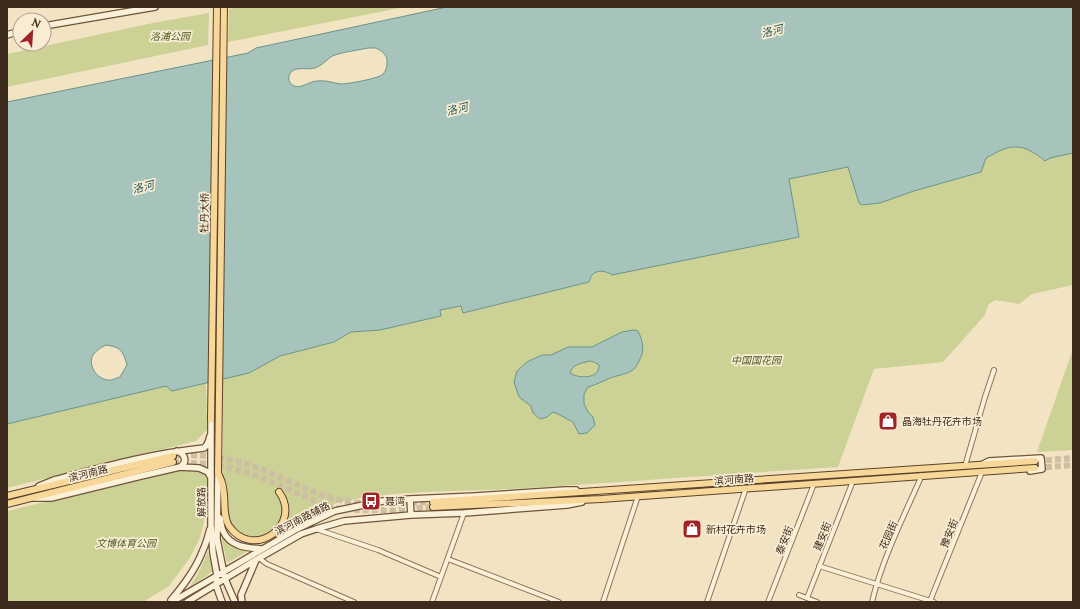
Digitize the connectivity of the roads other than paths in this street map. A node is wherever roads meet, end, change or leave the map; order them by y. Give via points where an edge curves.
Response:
1 (155, 7) edge
2 (217, 7) edge
3 (224, 7) edge
4 (52, 25) edge
5 (994, 370) dead end
6 (218, 417) joint
7 (210, 419) joint
8 (210, 436) junction
9 (174, 456) junction
10 (1038, 464) joint
11 (965, 466) junction
12 (180, 467) junction
13 (981, 468) junction
14 (218, 473) junction
15 (922, 475) junction
16 (210, 476) junction
17 (773, 479) junction
18 (853, 480) junction
19 (814, 484) junction
20 (774, 486) junction
21 (746, 488) junction
22 (600, 490) junction
23 (279, 492) dead end
24 (7, 496) edge
25 (638, 496) junction
26 (30, 498) junction
27 (410, 499) junction
28 (601, 499) junction
29 (7, 504) edge
30 (218, 509) junction
31 (464, 513) junction
32 (411, 515) junction
33 (211, 525) junction
34 (316, 529) junction
35 (263, 549) junction
36 (257, 559) junction
37 (448, 559) junction
38 (819, 566) junction
39 (224, 571) junction
40 (217, 575) junction
41 (441, 577) junction
42 (225, 579) junction
43 (216, 584) junction
44 (876, 584) junction
45 (799, 595) dead end
46 (807, 598) junction
47 (932, 601) edge
48 (171, 602) edge
49 (187, 602) edge
50 (222, 602) edge
51 (235, 602) edge
52 (242, 602) edge
53 (354, 602) edge
54 (432, 602) edge
55 (559, 602) edge
56 (603, 602) edge
57 (707, 602) edge
58 (768, 602) edge
59 (817, 602) edge
60 (872, 602) edge

1 - 4 main road
2 - 7 main road, 牡丹大桥
3 - 6 main road, 牡丹大桥
5 - 11 street
6 - 14 main road, 解放路
7 - 8 main road, 解放路
8 - 9 main road via 204,448
8 - 16 main road, 解放路
9 - 12 main road via 181,453 184,456 185,462
9 - 24 main road, 滨河南路
9 - 26 main road, 滨河南路
10 - 13 main road, 滨河南路
10 - 13 main road via 989,461
11 - 13 main road
11 - 17 main road, 滨河南路
12 - 16 main road via 199,468 208,472
12 - 26 main road via 51,498
13 - 15 main road, 滨河南路
13 - 47 street, 豫安街
14 - 23 main road via 223,488 225,516 229,526 244,539 264,539 278,530 286,511 286,504
14 - 30 main road, 解放路
15 - 18 main road, 滨河南路
15 - 44 street, 花园街
16 - 33 main road, 解放路
17 - 20 main road
17 - 22 main road, 滨河南路
18 - 19 main road, 滨河南路
18 - 38 street, 建安街
19 - 20 main road, 滨河南路
19 - 58 street, 泰安街
20 - 21 main road, 滨河南路
21 - 25 main road, 滨河南路
21 - 57 street
22 - 27 main road, 滨河南路辅路
22 - 28 main road, 滨河南路 via 433,504
25 - 28 main road, 滨河南路
25 - 56 street
26 - 29 main road, 滨河南路
27 - 32 main road
27 - 35 main road, 滨河南路辅路 via 383,501 334,511
28 - 31 main road, 滨河南路辅路 via 567,505
30 - 35 main road via 223,531 228,539 241,547
30 - 39 main road, 解放路 via 217,539
31 - 32 main road, 滨河南路辅路
31 - 37 street
32 - 34 main road, 滨河南路辅路 via 344,521
33 - 40 main road, 解放路
33 - 48 main road via 203,551 191,575
34 - 36 main road, 滨河南路辅路 via 301,534
34 - 41 street via 378,550
35 - 39 main road, 滨河南路辅路
36 - 42 main road, 滨河南路辅路
36 - 52 main road via 241,595
36 - 53 street
37 - 41 street
37 - 55 street
38 - 44 street
38 - 46 street, 建安街
39 - 40 main road, 滨河南路辅路
39 - 42 main road, 解放路
40 - 43 main road, 解放路
40 - 48 main road, 滨河南路辅路
41 - 54 street
42 - 43 main road, 滨河南路辅路
42 - 51 main road, 解放路
43 - 49 main road, 滨河南路辅路
43 - 50 main road
44 - 47 street
44 - 60 street, 花园街
45 - 46 street
46 - 59 street

